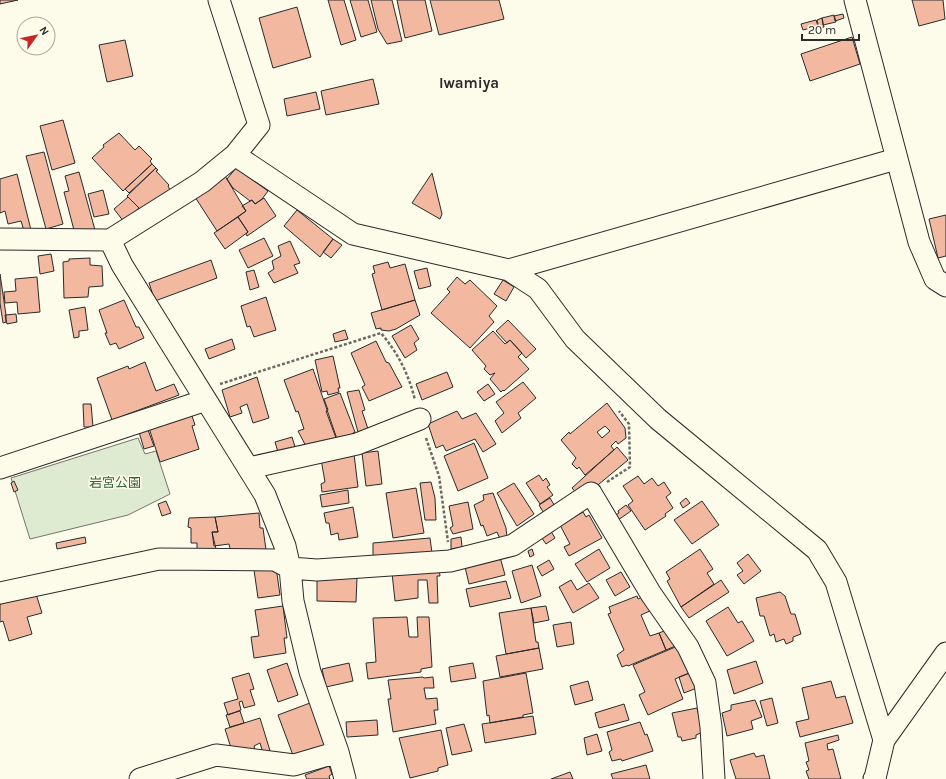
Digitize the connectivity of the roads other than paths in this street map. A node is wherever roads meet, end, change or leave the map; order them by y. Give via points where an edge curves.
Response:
1 (219, 0) edge
2 (855, 0) edge
3 (235, 155) junction
4 (896, 159) junction
5 (0, 239) edge
6 (110, 240) junction
7 (509, 270) junction
8 (946, 286) edge
9 (203, 395) junction
10 (420, 419) road end
11 (0, 468) edge
12 (249, 468) junction
13 (290, 568) junction
14 (0, 593) edge
15 (946, 653) edge
16 (884, 740) junction
17 (338, 752) junction
18 (140, 779) edge
19 (345, 779) edge
20 (714, 779) edge
21 (874, 779) edge

1 - 3 street via 259,125
2 - 4 street
3 - 6 street via 202,182
3 - 7 street via 353,234
4 - 7 street
4 - 8 street via 919,242 935,279
5 - 6 street
6 - 9 street via 122,265
7 - 16 street via 538,289 574,339 658,419 817,550 836,582
9 - 11 street
9 - 12 street
10 - 12 street via 357,444
12 - 13 street via 265,495
13 - 14 street via 275,560 159,559
13 - 17 street via 293,601 310,672
13 - 20 street via 317,570 450,561 513,545 591,493 651,594 688,647 704,683 711,727
15 - 16 street
16 - 21 street
17 - 18 street via 294,765 216,755
17 - 19 street

